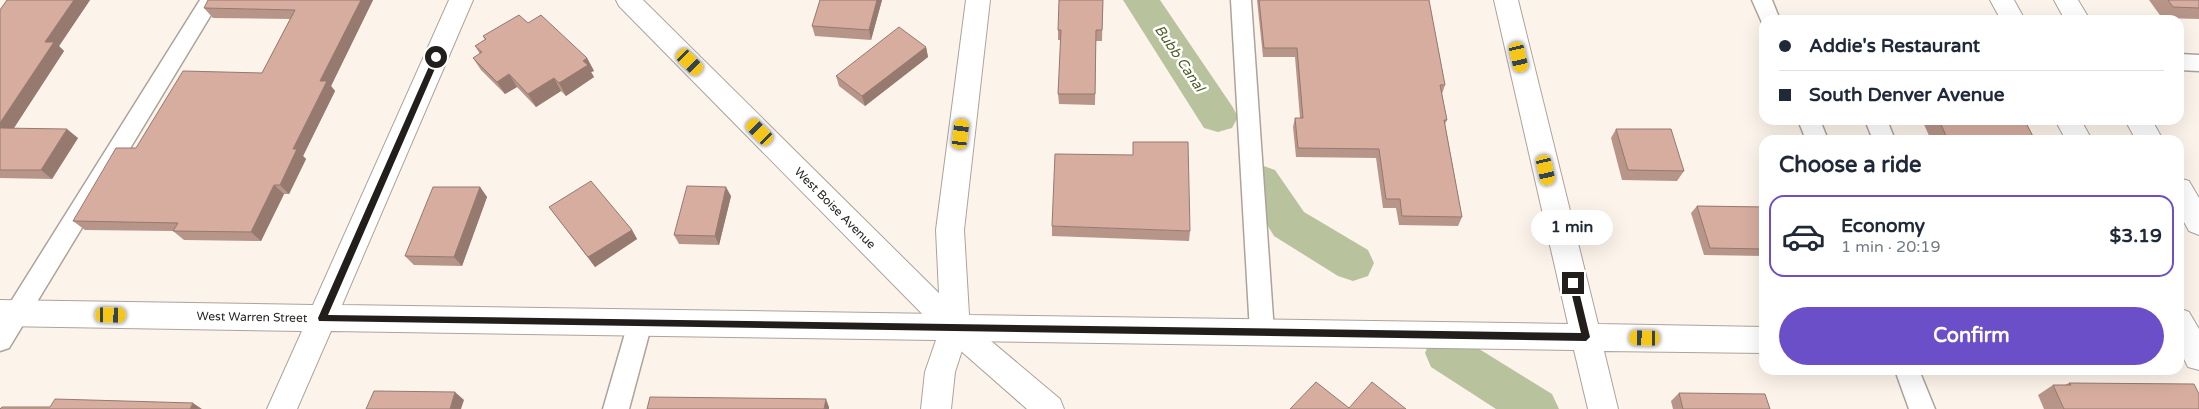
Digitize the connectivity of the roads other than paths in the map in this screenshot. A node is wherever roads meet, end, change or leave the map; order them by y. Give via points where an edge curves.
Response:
1 (210, 0) edge
2 (461, 0) edge
3 (628, 0) edge
4 (978, 0) edge
5 (1241, 0) edge
6 (1506, 0) edge
7 (1762, 0) edge
8 (2002, 0) edge
9 (2066, 0) edge
10 (1768, 15) edge
11 (2010, 15) edge
12 (2075, 15) edge
13 (2184, 62) edge
14 (2199, 63) edge
15 (2184, 198) edge
16 (2199, 223) edge
17 (8, 314) edge
18 (322, 318) junction
19 (640, 323) junction
20 (955, 328) junction
21 (1262, 332) junction
22 (2184, 332) edge
23 (1586, 337) junction
24 (0, 340) edge
25 (1759, 340) edge
26 (2192, 349) edge
27 (1908, 375) edge
28 (282, 409) edge
29 (616, 409) edge
30 (936, 409) edge
31 (1049, 409) edge
32 (1603, 409) edge
33 (1922, 409) edge

1 - 17 lane
2 - 18 street
3 - 20 street, West Boise Avenue
4 - 20 street via 950,230
5 - 21 lane
6 - 23 street
7 - 10 lane
8 - 11 street
9 - 12 street
13 - 14 lane
15 - 16 street
17 - 18 street, West Warren Street
17 - 24 lane
18 - 19 street, West Warren Street
18 - 28 street
19 - 20 street, West Warren Street
19 - 29 lane
20 - 21 street, West Warren Street
20 - 30 street via 940,372
20 - 31 street, West Boise Avenue
21 - 23 street, West Warren Street
22 - 26 street
23 - 25 street, West Warren Street
23 - 32 street
27 - 33 lane

